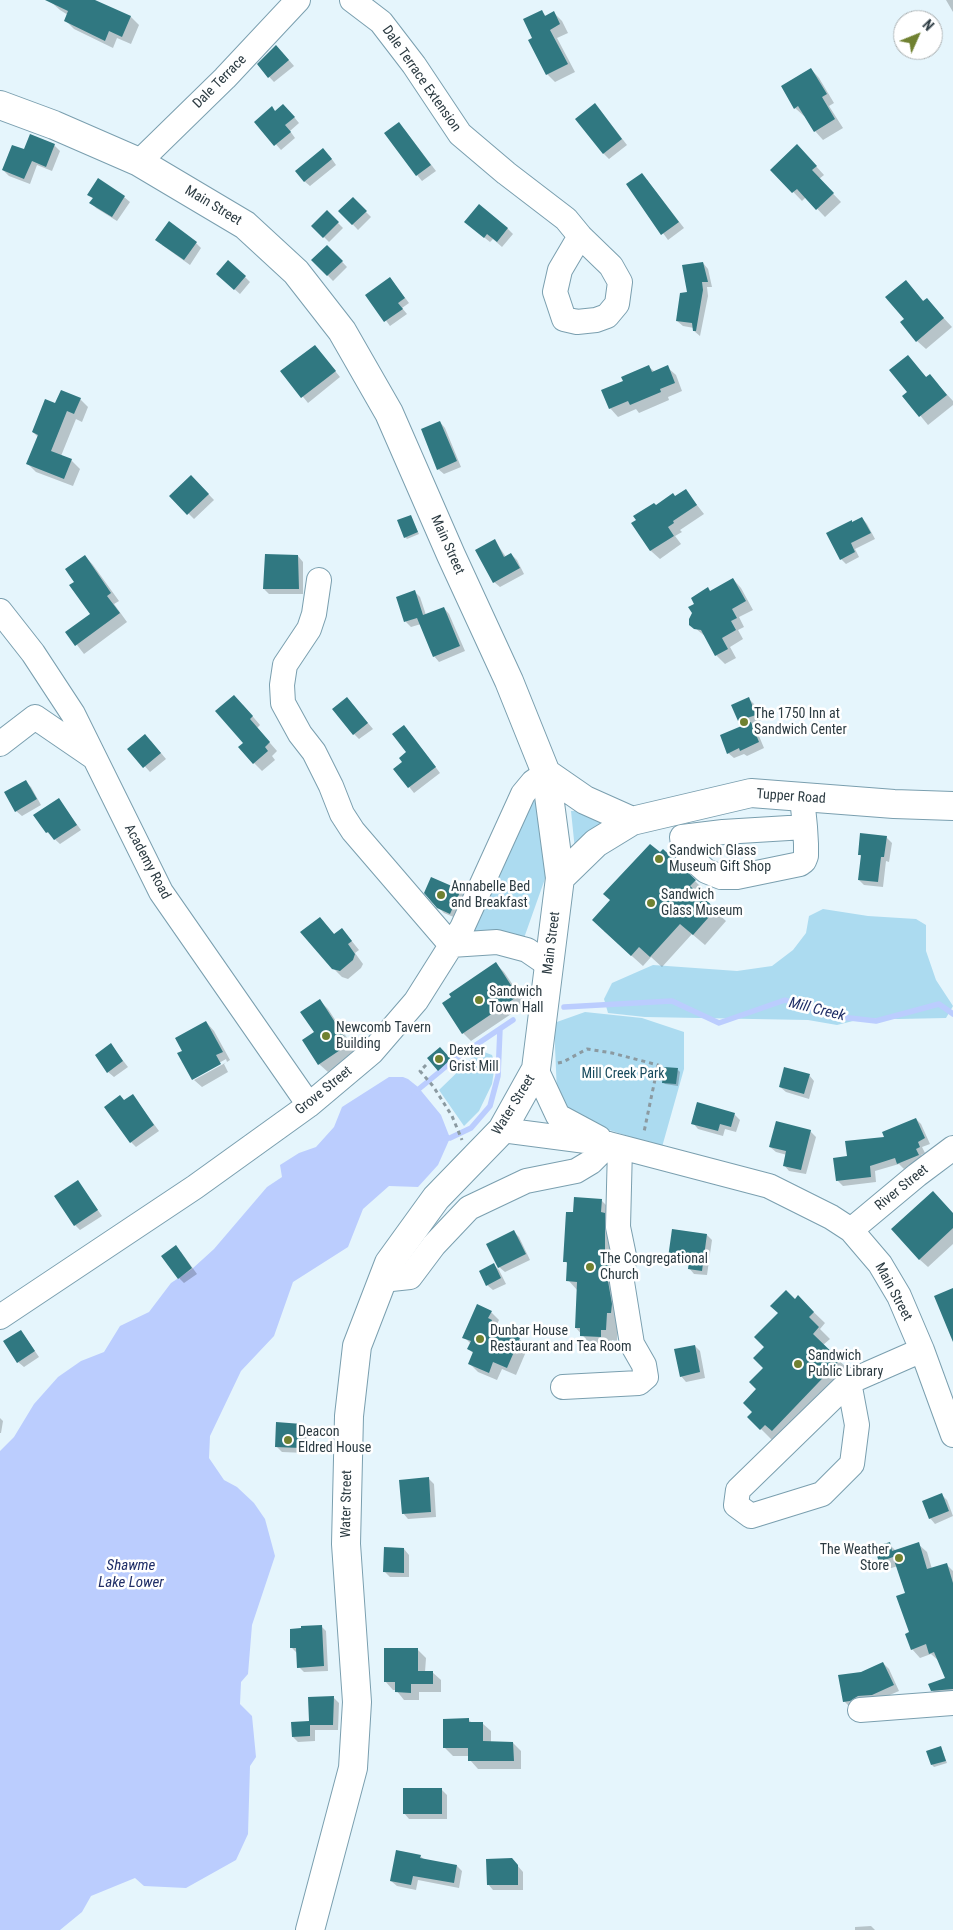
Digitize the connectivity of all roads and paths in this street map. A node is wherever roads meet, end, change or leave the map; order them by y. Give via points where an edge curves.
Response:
1 (298, 0) edge
2 (352, 0) edge
3 (0, 105) edge
4 (139, 162) junction
5 (580, 236) dead end
6 (319, 580) dead end
7 (0, 611) edge
8 (0, 744) edge
9 (93, 757) junction
10 (546, 773) junction
11 (802, 797) junction
12 (953, 806) edge
13 (668, 812) junction
14 (632, 820) junction
15 (805, 828) junction
16 (682, 837) junction
17 (560, 878) junction
18 (450, 945) junction
19 (549, 964) junction
20 (426, 1065) dead end
21 (537, 1066) junction
22 (309, 1105) junction
23 (502, 1130) junction
24 (462, 1140) dead end
25 (623, 1148) junction
26 (953, 1148) edge
27 (851, 1230) junction
28 (382, 1280) junction
29 (0, 1318) edge
30 (922, 1350) junction
31 (849, 1382) junction
32 (563, 1387) dead end
33 (953, 1435) edge
34 (953, 1703) edge
35 (860, 1710) dead end
36 (310, 1930) edge

1 - 4 street, Dale Terrace via 225,78
2 - 5 street, Dale Terrace Extension via 381,22 460,134 566,219
3 - 4 main road, Main Street
4 - 10 main road, Main Street via 245,225 296,272 342,331 388,412 509,681
6 - 18 street via 309,629 285,665 283,703 314,752 353,831
7 - 9 street, Academy Road via 33,653 73,714
8 - 9 street via 35,717
9 - 22 street, Academy Road via 161,892
10 - 14 main road via 585,800
10 - 17 main road, Main Street
10 - 18 street, Grove Street via 522,794 468,918
11 - 12 main road, Tupper Road
11 - 13 main road, Tupper Road via 751,793
11 - 15 street
13 - 14 main road, Tupper Road
13 - 16 street
14 - 17 main road, Tupper Road via 596,843
15 - 16 street
15 - 16 street via 806,856 800,864 737,877 721,877 706,871 689,856
17 - 19 main road, Main Street
18 - 19 street via 497,942 527,950
18 - 22 street, Grove Street via 416,1001 372,1052
19 - 21 main road, Main Street
20 - 24 path via 420,1071 452,1116
21 - 23 main road, Water Street
21 - 25 street, Main Street via 558,1116
21 - 25 path via 563,1062 587,1049 658,1065
22 - 29 street, Grove Street via 195,1187
23 - 25 street, Main Street
23 - 28 main road, Water Street via 436,1198 388,1263
25 - 27 street, Main Street via 769,1186
25 - 28 street via 576,1171 526,1181 468,1208 410,1277
25 - 32 street via 618,1226 624,1256 622,1282 632,1344 644,1365 646,1377 639,1383
26 - 27 street, River Street
27 - 30 street, Main Street via 880,1264
28 - 36 main road, Water Street via 357,1346 349,1416 346,1544 357,1702 354,1768
30 - 31 street
30 - 33 street, Main Street
31 - 31 street via 857,1425 852,1464 822,1494 751,1516 736,1505 738,1490
34 - 35 street

